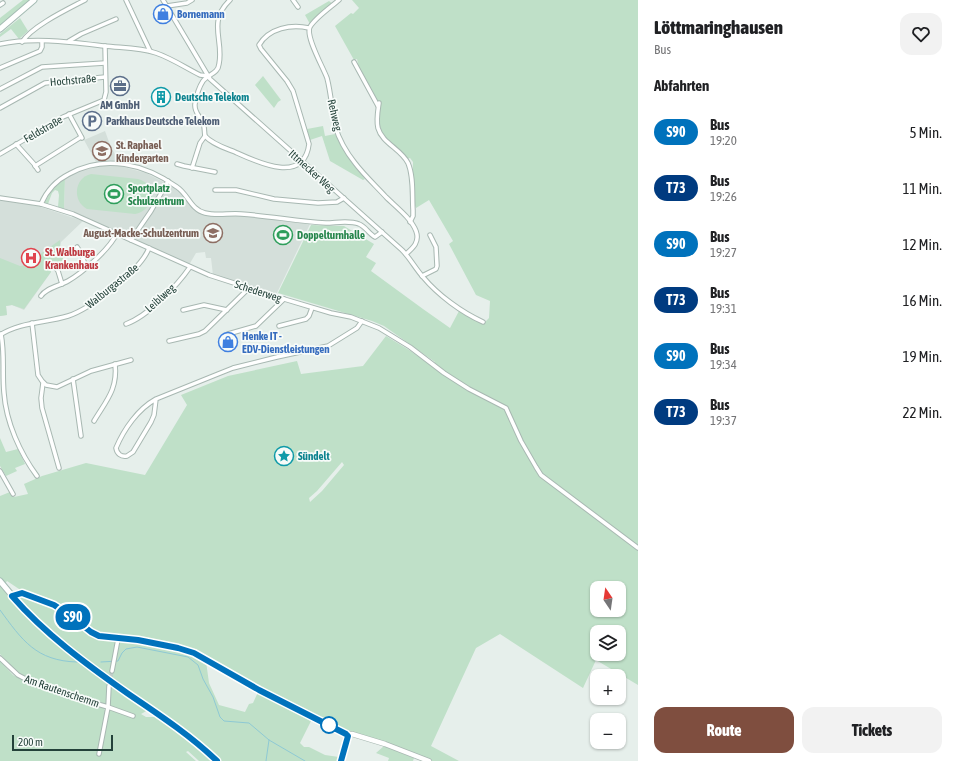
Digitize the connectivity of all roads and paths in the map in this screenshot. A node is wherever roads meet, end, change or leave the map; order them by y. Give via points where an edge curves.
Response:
1 (34, 0) edge
2 (85, 0) edge
3 (126, 0) edge
4 (163, 0) edge
5 (192, 0) edge
6 (230, 0) edge
7 (293, 0) edge
8 (339, 0) edge
9 (167, 6) junction
10 (298, 7) dead end
11 (116, 19) dead end
12 (309, 28) junction
13 (0, 29) edge
14 (42, 41) junction
15 (22, 42) junction
16 (69, 42) junction
17 (0, 44) edge
18 (105, 46) junction
19 (150, 51) junction
20 (354, 62) dead end
21 (105, 63) junction
22 (0, 68) edge
23 (208, 76) junction
24 (105, 77) junction
25 (0, 89) edge
26 (0, 108) edge
27 (69, 114) junction
28 (205, 136) junction
29 (16, 144) junction
30 (0, 154) edge
31 (301, 161) junction
32 (176, 164) dead end
33 (35, 166) junction
34 (192, 168) junction
35 (38, 170) dead end
36 (215, 172) dead end
37 (168, 181) junction
38 (215, 190) dead end
39 (0, 198) edge
40 (344, 198) junction
41 (41, 204) junction
42 (410, 222) junction
43 (382, 232) junction
44 (117, 233) junction
45 (430, 235) dead end
46 (132, 240) junction
47 (77, 247) dead end
48 (149, 248) junction
49 (406, 254) junction
50 (86, 267) junction
51 (190, 267) junction
52 (56, 268) dead end
53 (422, 276) junction
54 (62, 284) junction
55 (249, 288) junction
56 (40, 296) dead end
57 (284, 300) junction
58 (312, 308) junction
59 (183, 310) dead end
60 (227, 310) junction
61 (362, 321) junction
62 (483, 322) dead end
63 (32, 323) junction
64 (126, 324) dead end
65 (280, 326) dead end
66 (228, 334) dead end
67 (0, 335) edge
68 (169, 341) dead end
69 (131, 360) dead end
70 (115, 364) junction
71 (73, 379) junction
72 (43, 383) junction
73 (156, 399) junction
74 (94, 421) dead end
75 (81, 436) dead end
76 (59, 468) dead end
77 (0, 471) edge
78 (37, 476) dead end
79 (13, 494) dead end
80 (638, 548) edge
81 (1, 582) edge
82 (12, 596) junction
83 (118, 639) junction
84 (0, 658) edge
85 (112, 671) tunnel mouth
86 (109, 686) tunnel mouth
87 (108, 707) junction
88 (133, 716) dead end
89 (348, 736) junction
90 (99, 754) dead end
91 (217, 761) edge
92 (341, 761) edge
93 (429, 761) edge

1 - 13 main road
2 - 15 street via 39,26
3 - 19 street
4 - 9 street, Ittmecker Weg
5 - 9 street
6 - 23 street via 217,24 219,67
7 - 10 street
8 - 12 street
9 - 23 street, Ittmecker Weg
11 - 16 street
12 - 31 street via 277,30 259,45 296,97 309,144
12 - 42 street, Rehweg via 310,39 326,76 335,126 342,142 361,171
14 - 15 street
14 - 16 street
14 - 22 street via 40,51
15 - 17 street
16 - 18 street
18 - 19 street
18 - 21 street, Feldstraße
19 - 23 street via 200,75
20 - 42 street, Rehweg via 379,105 379,132 406,159 410,169 413,210
21 - 24 street, Feldstraße
21 - 25 street via 42,67
23 - 28 street via 202,83 195,105 203,123
23 - 31 street, Ittmecker Weg
24 - 26 street, Hochstraße via 45,83
24 - 27 street, Feldstraße via 104,100
27 - 29 street, Feldstraße
27 - 33 street, Feldstraße via 82,138
28 - 31 street via 218,145 267,166 288,167
28 - 34 street
29 - 30 street, Feldstraße
29 - 33 street, Feldstraße
31 - 40 street, Ittmecker Weg
32 - 34 street
33 - 35 street, Feldstraße
34 - 36 street
37 - 41 street via 130,165 95,164 74,171 58,181 47,191
37 - 43 street via 181,190 202,213 240,214 324,223 356,223 375,237
37 - 46 street
38 - 40 street via 236,190 274,199 318,203 337,202
39 - 41 street, Schederweg
40 - 43 street, Ittmecker Weg
41 - 44 street, Schederweg via 73,214
42 - 49 street, Rehweg via 417,234 417,241
43 - 49 street, Ittmecker Weg
44 - 46 street, Schederweg
44 - 50 street via 108,246
45 - 53 street via 436,245 437,266
46 - 48 street, Schederweg
47 - 50 street via 82,252
48 - 51 street, Schederweg
48 - 63 street, Walburgastraße via 140,264 89,306 67,316
49 - 53 street, Ittmecker Weg
50 - 54 street
51 - 55 street, Schederweg
51 - 64 street, Leiblweg via 180,281 150,309
52 - 54 street
53 - 62 street, Ittmecker Weg via 439,293
54 - 56 street
55 - 57 street, Schederweg
55 - 60 street
57 - 58 street, Schederweg
57 - 66 street via 253,328
58 - 61 street, Schederweg
58 - 65 street via 306,319
59 - 60 street via 204,305
60 - 68 street via 205,331
61 - 73 street via 357,328 328,346 233,368
61 - 80 street, Schederweg via 396,337 469,389 504,406 541,475
63 - 67 street, Walburgastraße
63 - 72 street via 37,372
67 - 78 street via 4,351 3,389 6,408 25,459
69 - 70 street
70 - 71 street
70 - 74 street via 113,388
71 - 72 street via 57,386
71 - 75 street
72 - 76 street via 42,408
73 - 73 street via 145,406 125,433 116,448 120,456 127,456 133,452 153,418
77 - 79 street
81 - 82 main road
82 - 83 street via 22,593 51,603 94,634
82 - 91 main road via 71,651 175,726
83 - 85 street
83 - 89 street via 172,646 194,653
84 - 87 street, Am Rautenschemm via 18,675 35,684
86 - 87 street
87 - 88 street, Am Rautenschemm
87 - 90 street
89 - 92 street
89 - 93 street via 352,734 385,744

